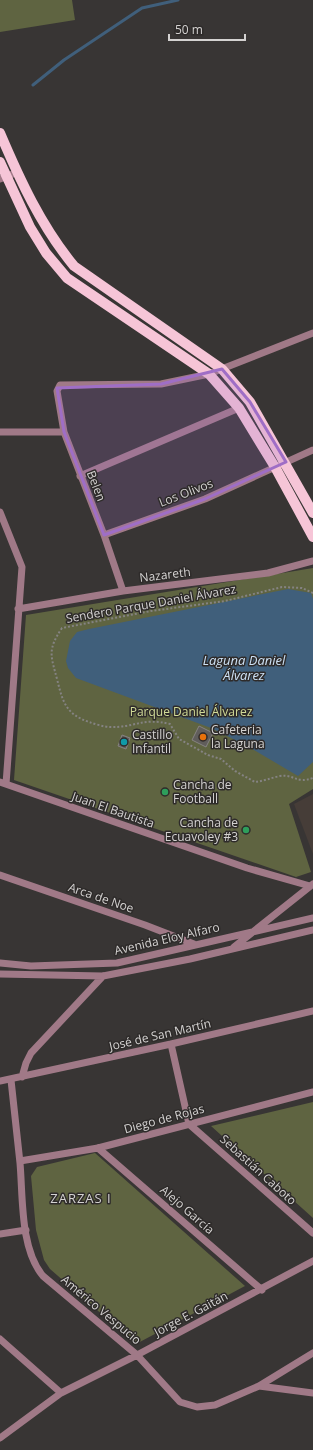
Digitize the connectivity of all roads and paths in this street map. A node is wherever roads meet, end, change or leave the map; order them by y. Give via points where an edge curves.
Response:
1 (0, 133) edge
2 (0, 162) edge
3 (18, 172) junction
4 (3, 178) edge
5 (313, 333) edge
6 (222, 369) junction
7 (209, 374) junction
8 (239, 408) junction
9 (0, 432) edge
10 (64, 432) junction
11 (313, 450) edge
12 (286, 462) junction
13 (275, 467) junction
14 (80, 476) junction
15 (313, 513) edge
16 (1, 517) edge
17 (104, 535) junction
18 (313, 537) edge
19 (313, 561) edge
20 (123, 591) junction
21 (313, 593) edge
22 (18, 610) junction
23 (313, 778) edge
24 (2, 785) edge
25 (0, 875) edge
26 (311, 885) edge
27 (313, 918) edge
28 (313, 930) edge
29 (253, 931) junction
30 (194, 944) junction
31 (232, 949) junction
32 (0, 963) edge
33 (0, 974) edge
34 (103, 976) junction
35 (313, 1011) edge
36 (172, 1044) junction
37 (22, 1077) junction
38 (11, 1080) junction
39 (0, 1081) edge
40 (313, 1092) edge
41 (189, 1124) junction
42 (98, 1148) junction
43 (20, 1161) junction
44 (26, 1230) junction
45 (313, 1233) edge
46 (0, 1234) edge
47 (313, 1262) edge
48 (262, 1290) junction
49 (0, 1339) edge
50 (313, 1353) edge
51 (137, 1355) junction
52 (259, 1386) junction
53 (61, 1393) junction
54 (313, 1393) edge
55 (0, 1438) edge

1 - 3 main road
2 - 4 main road
3 - 4 street
3 - 6 main road via 42,222 74,266
4 - 7 main road via 46,253 67,278
5 - 6 street
6 - 7 street
6 - 12 main road via 250,402
7 - 8 main road
7 - 10 street, Belen via 161,384 60,385 56,391
8 - 13 main road
8 - 14 street
9 - 10 street
10 - 14 street, Belen
11 - 12 street, Los Olivos
12 - 13 street, Los Olivos
12 - 15 main road
13 - 17 street, Los Olivos via 205,499
13 - 18 main road
14 - 17 street, Belen
16 - 22 street via 22,567
17 - 20 street, Belen
19 - 20 street, Nazareth via 268,573
20 - 22 street, Nazareth
21 - 23 path, Sendero Parque Daniel Álvarez via 302,588 282,588 225,601 151,611 62,628 54,640 50,656 60,693 67,709 76,717 110,727 157,720 170,724 179,739 221,759 235,771 255,782 279,776 303,781
22 - 24 street
24 - 26 street, Juan El Bautista via 247,868
25 - 30 street, Arca de Noe
26 - 29 street
27 - 29 street, Avenida Eloy Alfaro
28 - 31 street, Avenida Eloy Alfaro
29 - 30 street, Avenida Eloy Alfaro
29 - 31 street
30 - 32 street, Avenida Eloy Alfaro via 117,963 31,966
31 - 34 street, Avenida Eloy Alfaro
33 - 34 street, Avenida Eloy Alfaro
34 - 37 street via 31,1053
35 - 36 street, José de San Martín
36 - 37 street, José de San Martín
36 - 41 street
37 - 38 street, José de San Martín
38 - 39 street, José de San Martín
38 - 43 street, Américo Vespucio
40 - 41 street, Diego de Rojas
41 - 42 street, Diego de Rojas
41 - 45 street, Sebastián Caboto
42 - 43 street, Diego de Rojas
42 - 48 street, Alejo García
43 - 44 street, Américo Vespucio
44 - 46 street
44 - 51 street, Américo Vespucio via 32,1258 43,1276
47 - 48 street, Jorge E. Gaitán
48 - 51 street, Jorge E. Gaitán
49 - 53 street
50 - 52 street, Américo Vespucio
51 - 52 street, Américo Vespucio via 180,1402 197,1407 215,1405
51 - 53 street, Jorge E. Gaitán
52 - 54 street
53 - 55 street, Jorge E. Gaitán

